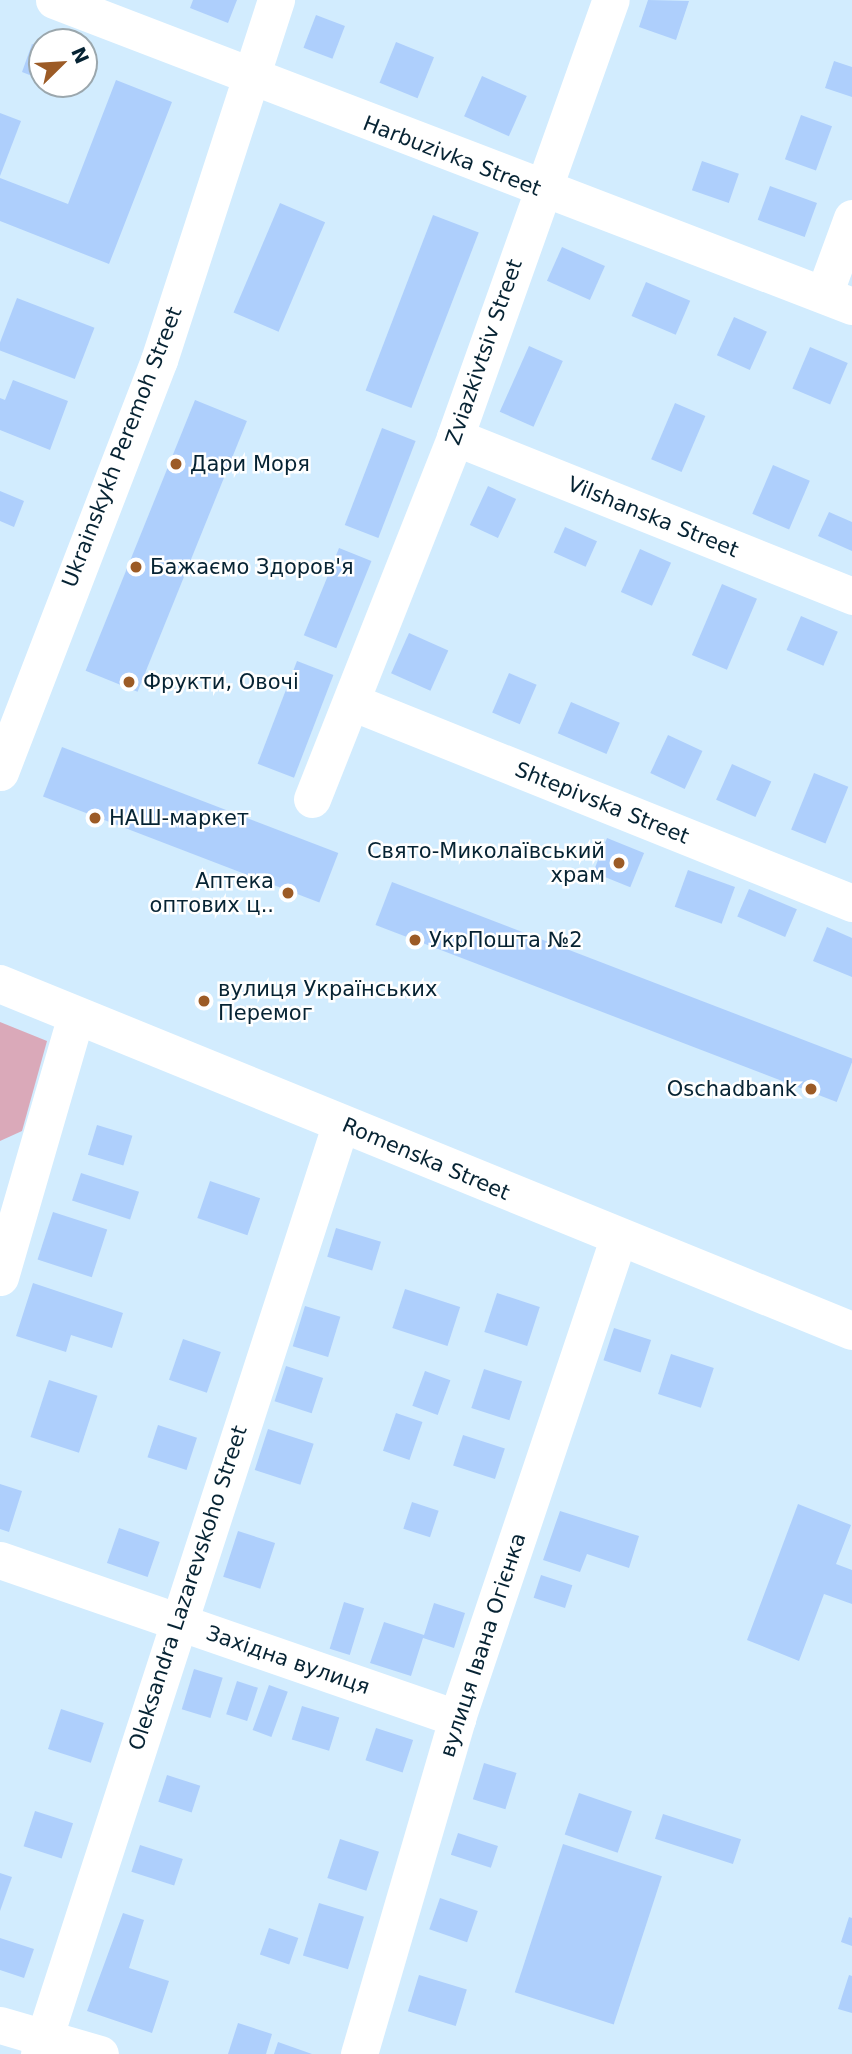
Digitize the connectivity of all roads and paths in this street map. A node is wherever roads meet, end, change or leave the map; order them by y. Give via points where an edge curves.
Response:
1 (54, 0) edge
2 (276, 0) edge
3 (611, 0) edge
4 (248, 76) junction
5 (541, 191) junction
6 (852, 218) edge
7 (838, 300) edge
8 (455, 437) junction
9 (852, 596) edge
10 (352, 702) junction
11 (0, 772) edge
12 (312, 799) dead end
13 (852, 903) edge
14 (0, 984) edge
15 (76, 1016) junction
16 (341, 1124) junction
17 (618, 1239) junction
18 (0, 1277) edge
19 (852, 1331) edge
20 (0, 1560) edge
21 (175, 1622) junction
22 (457, 1718) junction
23 (0, 2025) edge
24 (41, 2046) edge
25 (100, 2054) edge
26 (359, 2054) edge

1 - 4 street, Harbuzivka Street
2 - 4 street, Ukrainskykh Peremoh Street
3 - 5 street, Zviazkivtsiv Street
4 - 5 street, Harbuzivka Street
4 - 11 street, Ukrainskykh Peremoh Street via 159,360
5 - 7 street, Harbuzivka Street
5 - 8 street, Zviazkivtsiv Street
6 - 7 street
8 - 9 street, Vilshanska Street
8 - 10 street, Zviazkivtsiv Street
10 - 12 street, Zviazkivtsiv Street
10 - 13 street, Shtepivska Street
14 - 15 main road, Romenska Street
15 - 16 main road, Romenska Street
15 - 18 street
16 - 17 main road, Romenska Street
16 - 21 street, Oleksandra Lazarevskoho Street
17 - 19 main road, Romenska Street
17 - 22 street, вулиця Івана Огієнка
20 - 21 street, Західна вулиця
21 - 22 street, Західна вулиця
21 - 24 street, Oleksandra Lazarevskoho Street
22 - 26 street, вулиця Івана Огієнка
23 - 24 street
24 - 25 street

